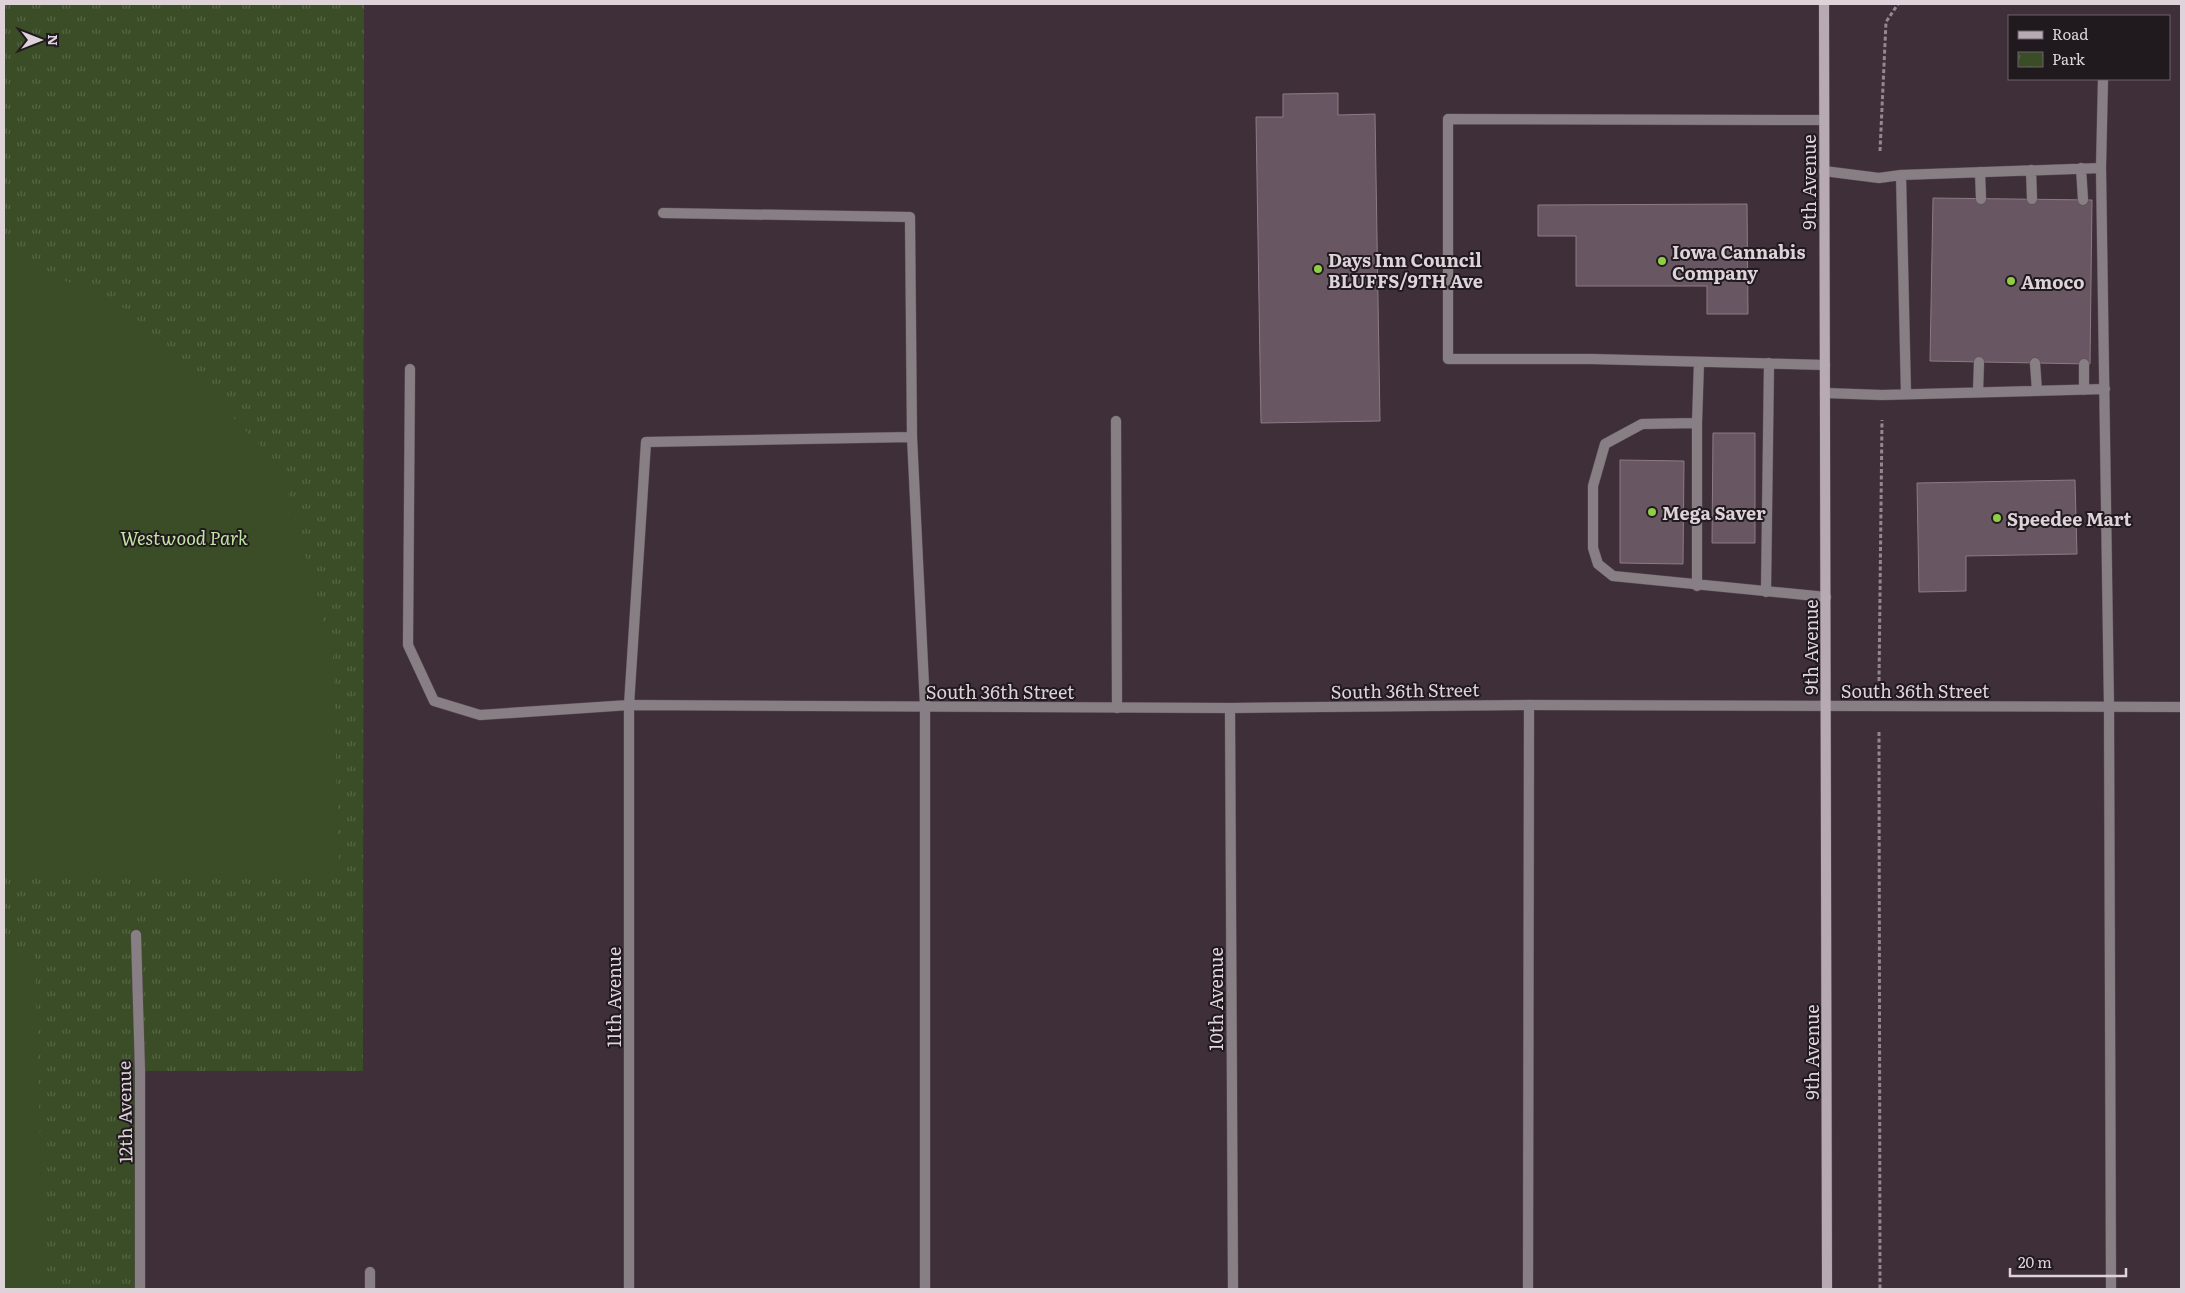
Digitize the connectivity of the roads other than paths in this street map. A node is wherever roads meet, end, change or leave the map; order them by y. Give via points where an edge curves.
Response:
1 (1824, 4) edge
2 (2103, 80) edge
3 (1824, 120) junction
4 (2081, 168) junction
5 (2101, 168) junction
6 (2031, 170) junction
7 (1824, 171) junction
8 (1980, 172) junction
9 (1901, 175) junction
10 (1981, 199) dead end
11 (2032, 199) dead end
12 (2083, 200) dead end
13 (663, 213) dead end
14 (1699, 362) junction
15 (1979, 362) dead end
16 (1770, 363) junction
17 (2035, 363) dead end
18 (2084, 364) dead end
19 (1825, 365) junction
20 (410, 369) dead end
21 (2105, 389) junction
22 (2084, 390) junction
23 (2037, 391) junction
24 (1978, 392) junction
25 (1825, 394) junction
26 (1906, 394) junction
27 (1116, 421) dead end
28 (1697, 423) junction
29 (912, 437) junction
30 (1697, 586) junction
31 (1766, 592) junction
32 (1826, 597) junction
33 (629, 705) junction
34 (1529, 705) junction
35 (924, 706) junction
36 (1826, 706) junction
37 (2109, 707) junction
38 (2181, 707) edge
39 (1117, 708) junction
40 (1230, 708) junction
41 (136, 935) dead end
42 (370, 1272) dead end
43 (140, 1289) edge
44 (370, 1289) edge
45 (629, 1289) edge
46 (924, 1289) edge
47 (1232, 1289) edge
48 (1528, 1289) edge
49 (1827, 1289) edge
50 (2111, 1289) edge

1 - 3 main road, 9th Avenue
2 - 5 street
3 - 7 main road, 9th Avenue
3 - 14 street via 1448,119 1448,359
4 - 5 street
4 - 6 street
4 - 12 street
5 - 21 street
6 - 8 street
6 - 11 street
7 - 9 street via 1879,178
7 - 19 main road, 9th Avenue
8 - 9 street
8 - 10 street
9 - 26 street
13 - 29 street via 910,217
14 - 16 street
14 - 28 street
15 - 24 street
16 - 19 street
16 - 31 street
17 - 23 street
18 - 22 street
19 - 25 main road, 9th Avenue
20 - 33 street, South 36th Street via 408,645 434,701 480,715
21 - 22 street
21 - 37 street
22 - 23 street
23 - 24 street
24 - 26 street
25 - 26 street
25 - 32 main road, 9th Avenue
27 - 39 street
28 - 30 street
28 - 30 street via 1642,424 1605,444 1593,486 1593,548 1598,564 1613,576
29 - 33 street, 11th Avenue via 646,442
29 - 35 street
30 - 31 street
31 - 32 street
32 - 36 main road, 9th Avenue
33 - 35 street, South 36th Street
33 - 45 street, 11th Avenue
34 - 36 street, South 36th Street
34 - 40 street, South 36th Street
34 - 48 street
35 - 39 street, South 36th Street
35 - 46 street
36 - 37 street, South 36th Street
36 - 49 main road, 9th Avenue
37 - 38 street, South 36th Street
37 - 50 street
39 - 40 street, South 36th Street
40 - 47 street, 10th Avenue
41 - 43 street, 12th Avenue
42 - 44 street

